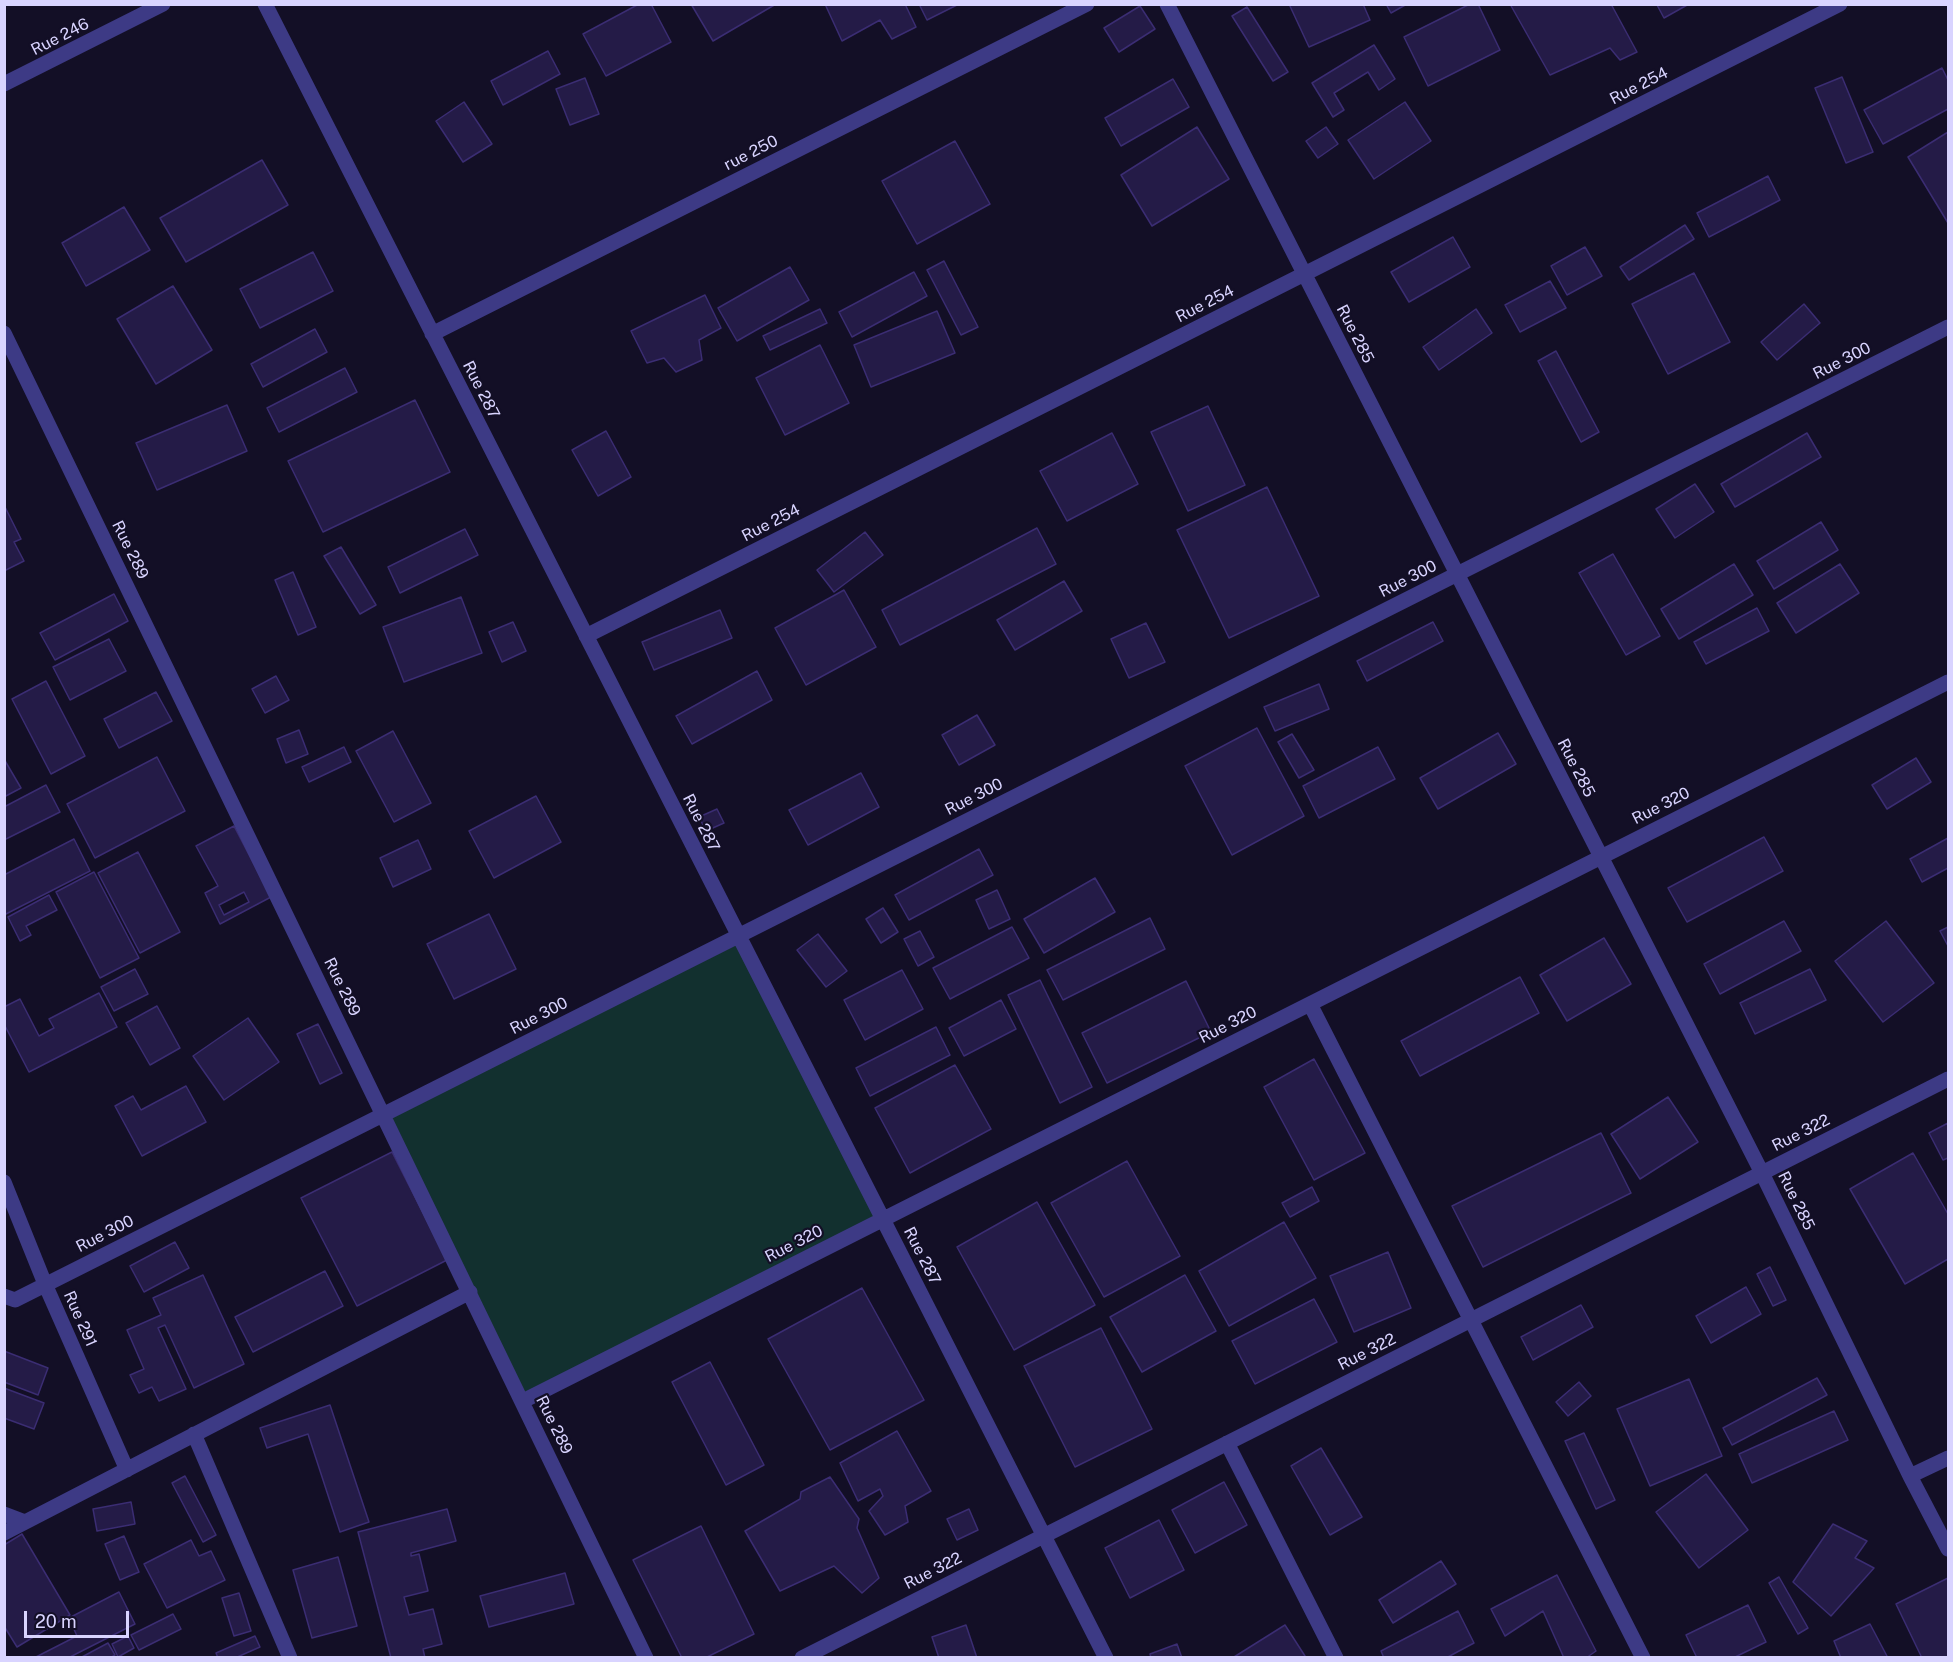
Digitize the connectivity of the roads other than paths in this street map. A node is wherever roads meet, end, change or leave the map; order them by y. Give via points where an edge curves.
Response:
1 (163, 4) edge
2 (265, 4) edge
3 (1087, 4) edge
4 (1167, 4) edge
5 (1840, 4) edge
6 (4, 84) edge
7 (1305, 274) junction
8 (1948, 327) edge
9 (4, 333) edge
10 (432, 334) junction
11 (1457, 574) junction
12 (586, 636) junction
13 (1948, 682) edge
14 (1601, 857) junction
15 (739, 936) junction
16 (1310, 1004) junction
17 (1948, 1079) edge
18 (383, 1115) junction
19 (1762, 1173) junction
20 (4, 1182) edge
21 (883, 1219) junction
22 (45, 1284) junction
23 (470, 1292) junction
24 (10, 1298) edge
25 (1471, 1320) junction
26 (522, 1401) junction
27 (194, 1434) junction
28 (1227, 1443) junction
29 (1948, 1458) edge
30 (128, 1470) junction
31 (1910, 1476) junction
32 (4, 1514) edge
33 (25, 1522) junction
34 (4, 1533) edge
35 (1044, 1536) junction
36 (1948, 1549) edge
37 (290, 1658) edge
38 (646, 1658) edge
39 (802, 1658) edge
40 (1106, 1658) edge
41 (1336, 1658) edge
42 (1643, 1658) edge

1 - 6 street, Rue 246
2 - 10 street, Rue 287
3 - 10 street, rue 250
4 - 7 street, Rue 285
5 - 7 street, Rue 254
7 - 11 street, Rue 285
7 - 12 street, Rue 254
8 - 11 street, Rue 300
9 - 18 street, Rue 289
10 - 12 street, Rue 287
11 - 14 street, Rue 285
11 - 15 street, Rue 300
12 - 15 street, Rue 287
13 - 14 street, Rue 320
14 - 16 street, Rue 320
14 - 19 street, Rue 285
15 - 18 street, Rue 300
15 - 21 street, Rue 287
16 - 21 street, Rue 320
16 - 25 street
17 - 19 street, Rue 322
18 - 22 street, Rue 300
18 - 23 street, Rue 289
19 - 25 street, Rue 322
19 - 31 street, Rue 285
20 - 22 street, Rue 291
21 - 26 street, Rue 320
21 - 35 street, Rue 287
22 - 24 street, Rue 300
22 - 30 street, Rue 291
23 - 26 street, Rue 289
23 - 27 street
25 - 28 street, Rue 322
25 - 42 street
26 - 38 street, Rue 289
27 - 30 street
27 - 37 street
28 - 35 street, Rue 322
28 - 41 street
29 - 31 street
30 - 33 street
31 - 36 street, Rue 285
32 - 33 street
33 - 34 street
35 - 39 street, Rue 322
35 - 40 street, Rue 287

